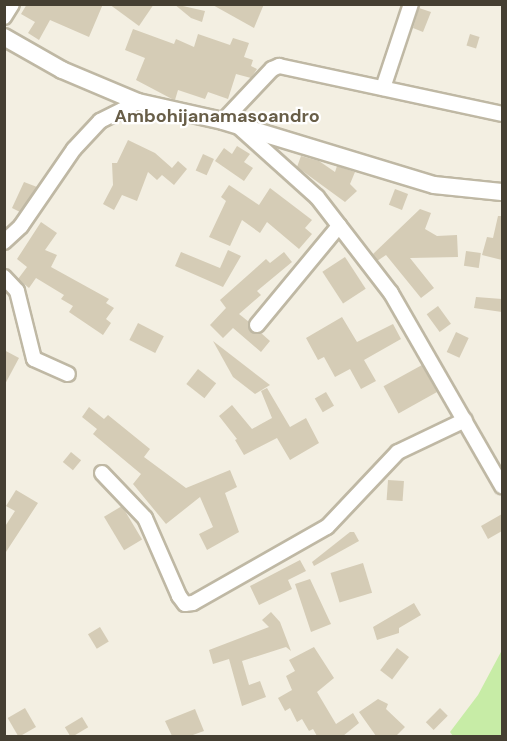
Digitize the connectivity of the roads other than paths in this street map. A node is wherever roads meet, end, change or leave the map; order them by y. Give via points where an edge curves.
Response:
1 (12, 4) edge
2 (411, 4) edge
3 (4, 17) edge
4 (4, 37) edge
5 (383, 88) junction
6 (138, 102) junction
7 (502, 114) edge
8 (230, 123) junction
9 (502, 192) edge
10 (339, 226) junction
11 (4, 242) edge
12 (4, 277) edge
13 (257, 325) dead end
14 (68, 375) dead end
15 (465, 420) junction
16 (102, 473) dead end
17 (502, 486) edge

1 - 3 street
2 - 5 street
4 - 6 street via 71,75
5 - 7 street
5 - 8 street via 279,66 272,69
6 - 8 street
6 - 11 street via 100,121 74,149 21,226
8 - 9 street via 434,185
8 - 10 street via 312,191
10 - 13 street
10 - 15 street via 391,293
12 - 14 street via 17,291 34,359
15 - 16 street via 398,452 327,527 193,603 185,604 179,596 145,518
15 - 17 street

